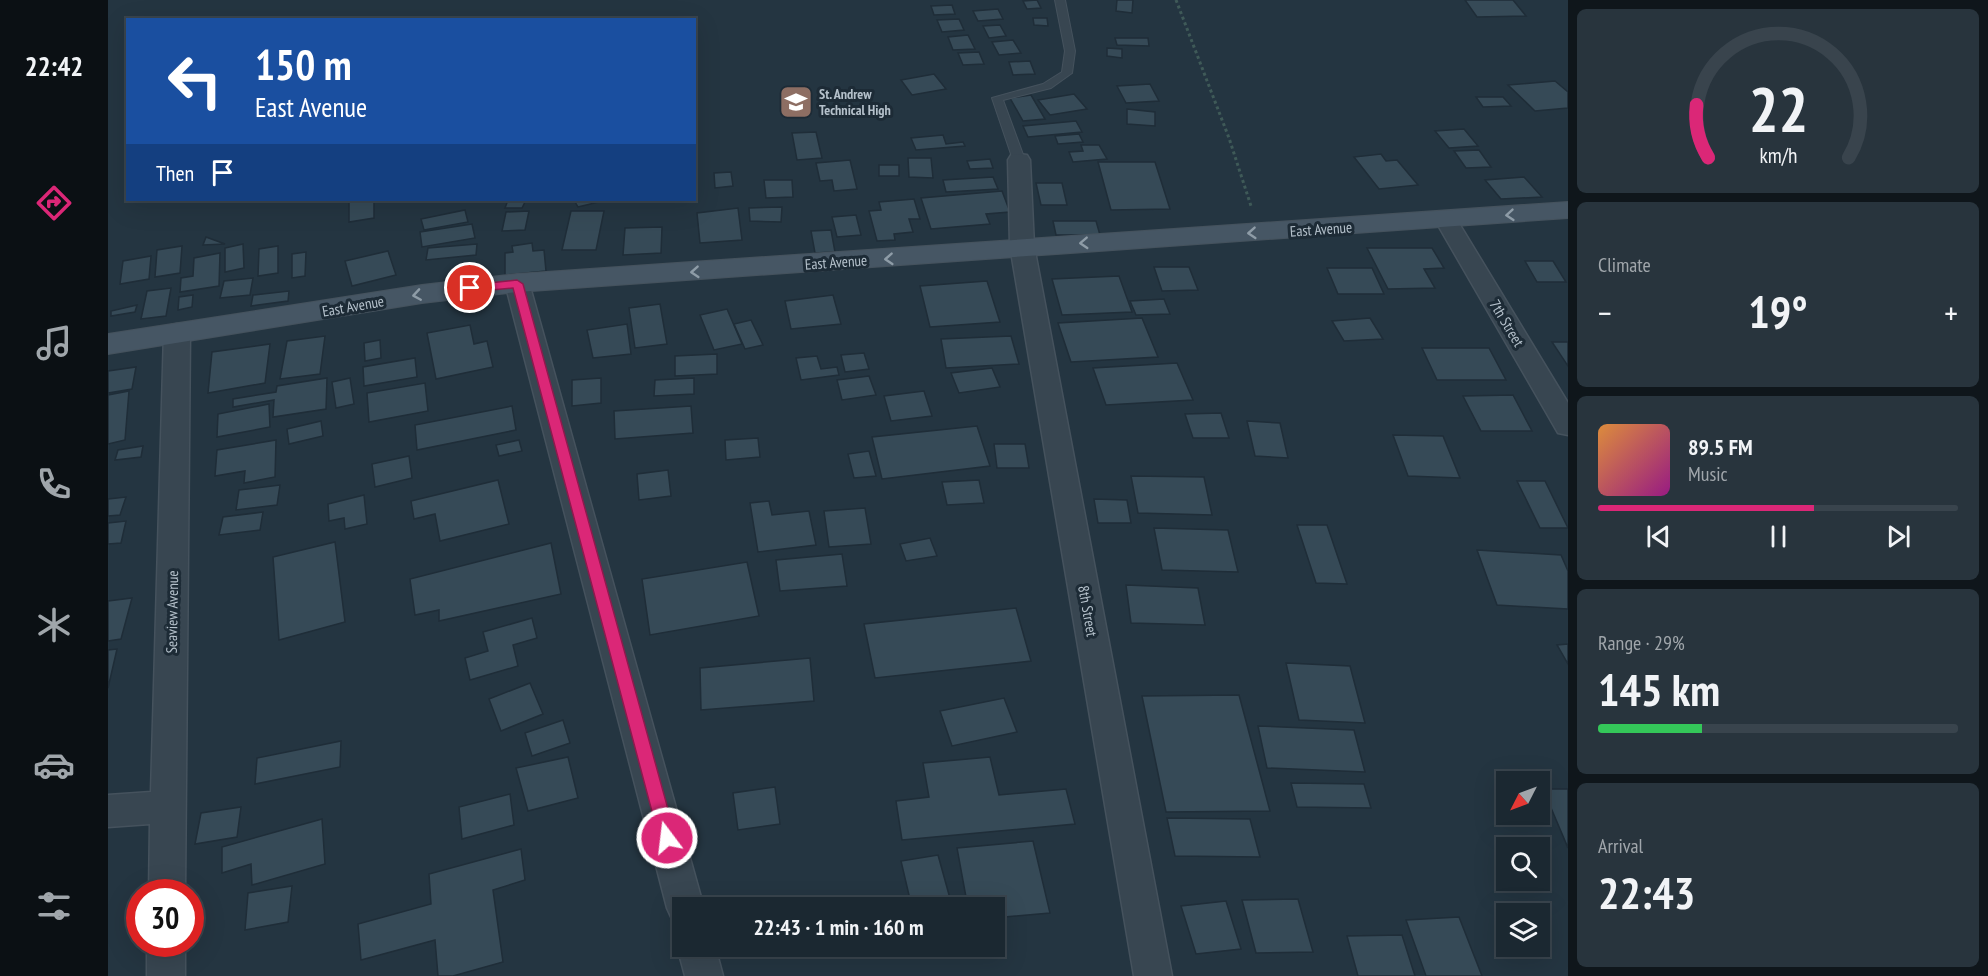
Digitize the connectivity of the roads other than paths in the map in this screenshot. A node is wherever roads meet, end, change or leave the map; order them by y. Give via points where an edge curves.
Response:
1 (1060, 0) edge
2 (1019, 160) joint
3 (1568, 210) edge
4 (1446, 220) junction
5 (1022, 246) junction
6 (517, 284) junction
7 (177, 332) junction
8 (108, 344) edge
9 (1568, 426) edge
10 (168, 807) junction
11 (108, 811) edge
12 (167, 879) edge
13 (683, 897) edge
14 (166, 957) edge
15 (699, 957) edge
16 (166, 976) edge
17 (704, 976) edge
18 (1153, 976) edge

1 - 2 lane via 1070,51 1067,73 1047,86 997,98
2 - 5 street, 8th Street
3 -> 4 main road, East Avenue
4 -> 5 main road, East Avenue
4 - 9 street, 7th Street
5 -> 6 main road, East Avenue via 917,257
5 - 18 street, 8th Street
6 -> 7 main road, East Avenue via 422,294
6 - 13 street
7 - 8 main road, East Avenue
7 - 10 street, Seaview Avenue
10 - 11 street
10 - 12 street, Seaview Avenue
14 - 16 street
15 - 17 street

